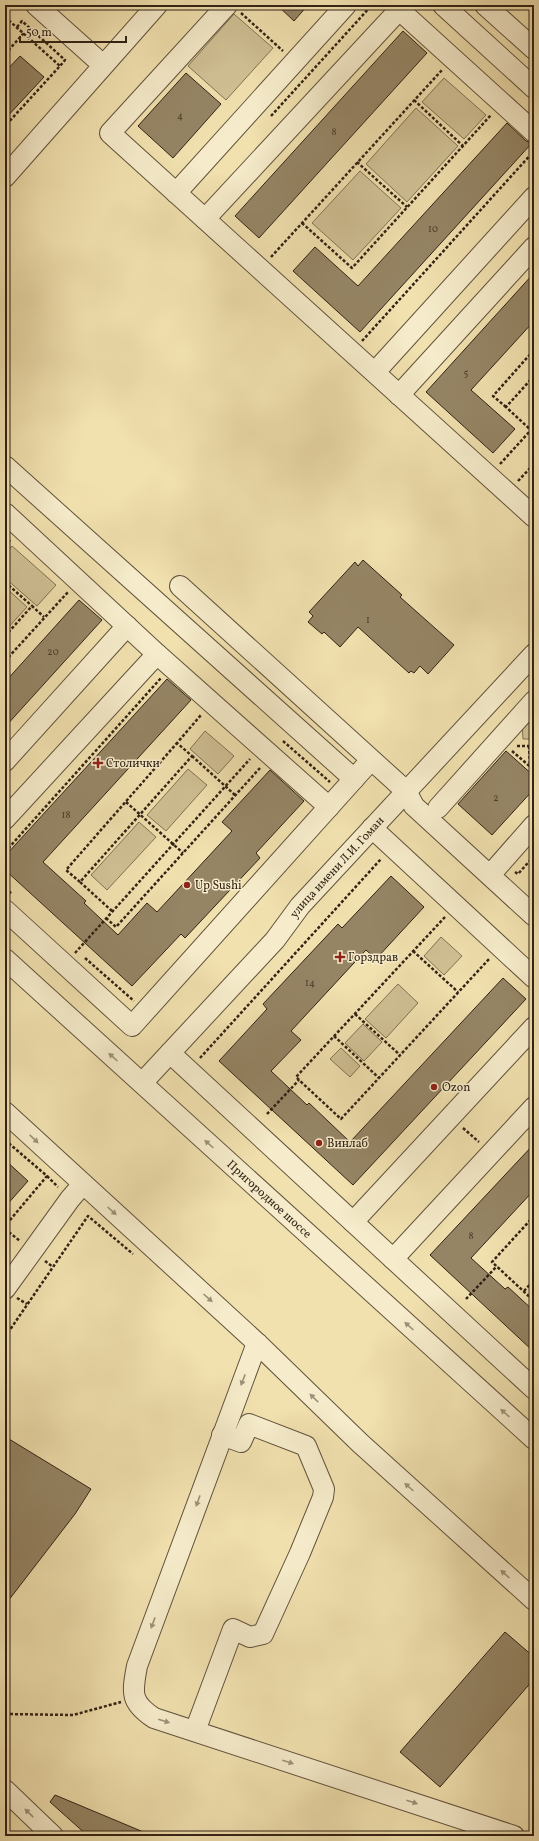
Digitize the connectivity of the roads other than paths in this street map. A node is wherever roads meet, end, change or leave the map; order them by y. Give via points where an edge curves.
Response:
1 (36, 5) edge
2 (156, 5) edge
3 (227, 5) edge
4 (346, 5) edge
5 (443, 5) edge
6 (485, 5) edge
7 (396, 7) edge
8 (534, 49) edge
9 (103, 65) junction
10 (534, 88) edge
11 (534, 132) edge
12 (5, 177) edge
13 (176, 193) junction
14 (534, 197) edge
15 (205, 219) junction
16 (534, 247) edge
17 (374, 372) junction
18 (399, 395) junction
19 (5, 466) edge
20 (5, 513) edge
21 (534, 517) edge
22 (180, 586) dead end
23 (127, 626) junction
24 (157, 654) junction
25 (534, 654) edge
26 (534, 700) edge
27 (371, 760) junction
28 (5, 761) edge
29 (354, 779) junction
30 (406, 791) junction
31 (329, 807) junction
32 (438, 808) dead end
33 (5, 819) edge
34 (534, 825) edge
35 (372, 828) junction
36 (490, 875) junction
37 (5, 910) edge
38 (534, 916) edge
39 (5, 958) edge
40 (534, 978) edge
41 (534, 1028) edge
42 (170, 1052) junction
43 (142, 1083) junction
44 (534, 1107) edge
45 (5, 1112) edge
46 (83, 1184) junction
47 (353, 1222) junction
48 (393, 1259) junction
49 (11, 1266) edge
50 (5, 1289) edge
51 (257, 1343) junction
52 (534, 1389) edge
53 (222, 1435) junction
54 (534, 1439) edge
55 (534, 1600) edge
56 (195, 1731) junction
57 (5, 1790) edge
58 (53, 1836) edge
59 (514, 1836) edge

1 - 9 street
2 - 9 street
3 - 13 street via 110,133
4 - 13 street
5 - 10 street
6 - 8 street
7 - 11 street
7 - 15 street
9 - 12 street
13 - 15 street
14 - 17 street
15 - 17 street
16 - 18 street
17 - 18 street
18 - 21 street
19 - 29 street
20 - 23 street
22 - 27 street
23 - 24 street
23 - 28 street
24 - 31 street
24 - 33 street
25 - 30 street, улица имени Л.И. Гоман
26 - 32 street via 502,743
27 - 29 street
27 - 30 street
29 - 31 street
30 - 35 street, улица имени Л.И. Гоман
30 - 36 street via 414,806
31 - 37 street via 132,1026
34 - 36 street
35 - 40 street
35 - 42 street, улица имени Л.И. Гоман via 300,906 275,940
36 - 38 street
43 -> 39 street, Пригородное шоссе
41 - 47 street
42 - 43 street, улица имени Л.И. Гоман
42 - 47 street
54 -> 43 street, Пригородное шоссе
44 - 48 street
45 -> 46 street
46 - 49 street
46 -> 51 street
47 - 48 street
48 - 52 street
49 - 50 street
51 -> 53 street
55 -> 51 street via 360,1443
53 -> 56 street via 137,1666 133,1685 134,1699 141,1710 154,1718
53 - 56 street via 241,1442 249,1424 306,1446 324,1489 300,1553 263,1634 250,1637 233,1629
56 -> 59 street
58 -> 57 street

